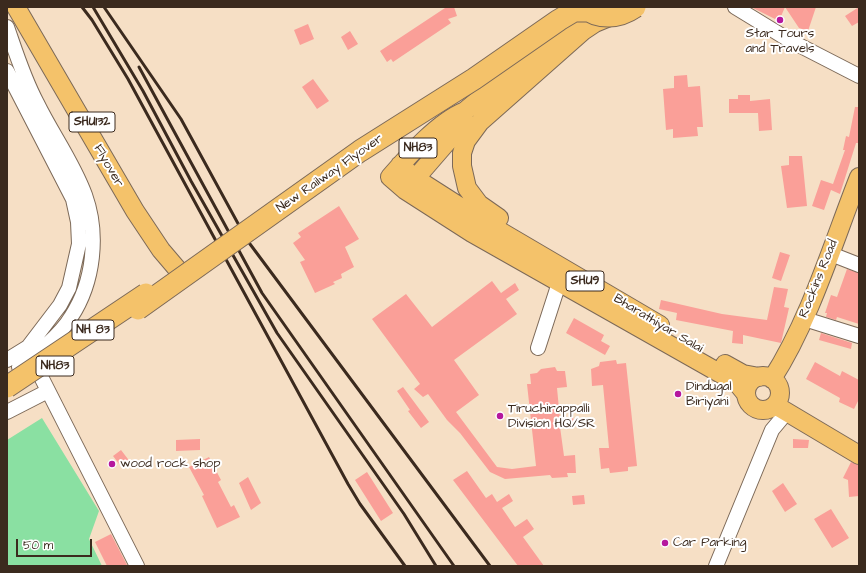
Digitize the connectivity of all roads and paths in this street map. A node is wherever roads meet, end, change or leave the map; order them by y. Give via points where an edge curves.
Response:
1 (16, 7) edge
2 (25, 7) edge
3 (635, 7) edge
4 (735, 7) edge
5 (593, 10) edge
6 (561, 20) junction
7 (7, 27) edge
8 (7, 71) edge
9 (859, 76) edge
10 (465, 111) junction
11 (859, 176) edge
12 (410, 184) junction
13 (859, 198) edge
14 (836, 256) junction
15 (859, 266) edge
16 (185, 271) junction
17 (560, 275) junction
18 (138, 310) dead end
19 (811, 321) junction
20 (102, 333) dead end
21 (859, 336) edge
22 (538, 348) dead end
23 (30, 353) junction
24 (7, 360) edge
25 (7, 375) edge
26 (7, 388) edge
27 (48, 391) junction
28 (775, 392) junction
29 (746, 394) junction
30 (7, 398) edge
31 (7, 412) edge
32 (859, 441) edge
33 (859, 455) edge
34 (137, 566) edge
35 (716, 566) edge

1 - 16 main road, Flyover via 135,211 160,250
2 - 16 main road, Flyover / SHU132 via 159,237
3 - 5 highway, New Railway Flyover, bridge via 626,13
4 - 9 street via 790,40
5 - 6 main road
5 - 16 highway, New Railway Flyover, bridge via 574,12 559,20 474,79 360,151
5 - 17 main road via 595,23 480,122 466,141 462,153 466,188 479,204 551,251
6 - 10 main road
6 - 16 highway, New Railway Flyover via 481,64 349,150
7 - 23 street via 36,102 85,195 91,219 93,247 90,274 71,319
8 - 23 street via 38,134 60,171 73,199 78,222 79,244 69,288
10 - 12 main road via 460,127
10 - 12 main road, NH83 via 453,116 390,177
11 - 28 main road, Rockins Road via 786,358
12 - 17 main road, Bharathiyar Salai / SHU9 via 472,233
13 - 14 main road, Rockins Road
14 - 15 street
14 - 19 main road, Rockins Road
16 - 18 highway, New Railway Flyover, bridge
16 - 26 highway, New Railway Flyover / NH 83, bridge
17 - 22 street
17 - 28 main road, Bharathiyar Salai / SHU9
17 - 29 main road, Bharathiyar Salai / SHU9 via 737,383
19 - 21 street
19 - 28 main road, Rockins Road via 792,367
20 - 30 highway, NH83
23 - 24 street
23 - 25 street
23 - 27 street
27 - 31 street
27 - 34 street
28 - 29 main road via 751,381
28 - 29 main road, SHU9 via 766,410 755,408
28 - 32 main road, Bharathiyar Salai / SHU9
28 - 33 main road, Bharathiyar Salai / SHU9
28 - 35 street via 772,430

